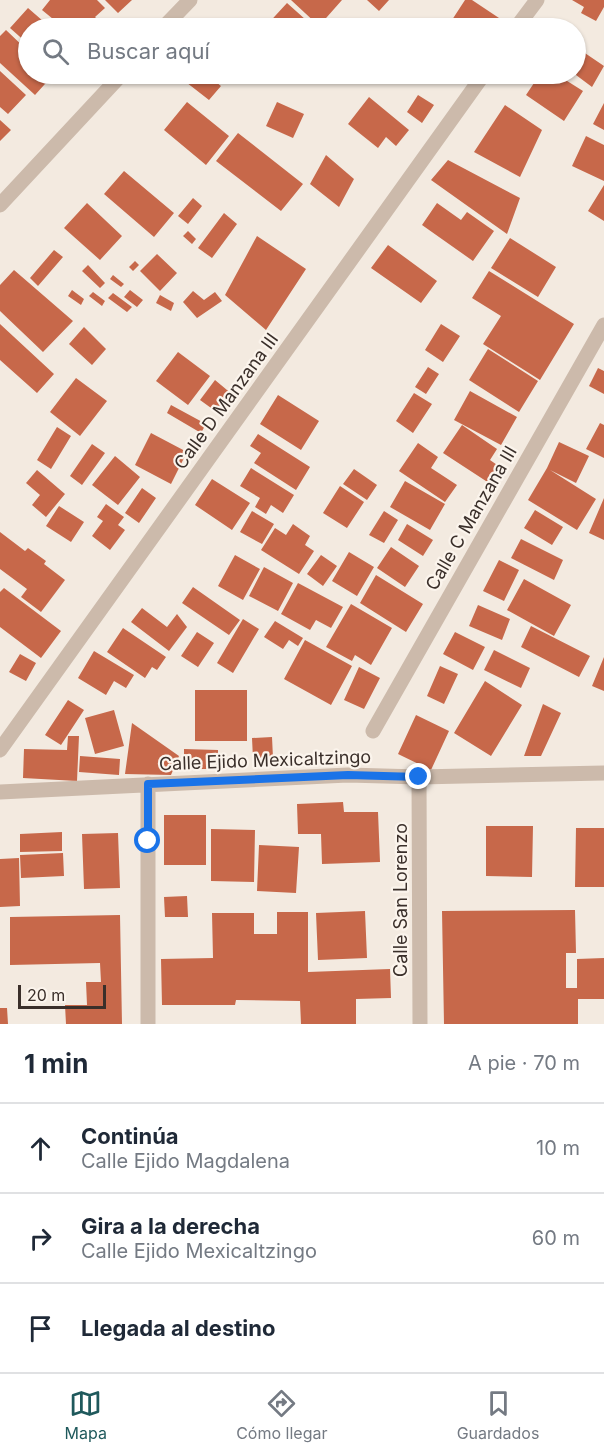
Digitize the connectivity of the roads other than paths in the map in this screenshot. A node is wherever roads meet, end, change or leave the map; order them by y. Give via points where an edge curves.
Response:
1 (189, 0) edge
2 (537, 0) edge
3 (172, 18) edge
4 (524, 18) edge
5 (113, 84) edge
6 (477, 84) edge
7 (0, 205) edge
8 (604, 325) edge
9 (373, 730) dead end
10 (0, 750) edge
11 (604, 773) edge
12 (419, 777) junction
13 (148, 784) junction
14 (0, 792) edge
15 (148, 1024) edge
16 (420, 1024) edge

1 - 3 street
2 - 4 street
5 - 7 street
6 - 10 street, Calle D Manzana III
8 - 9 street, Calle C Manzana III
11 - 12 street, Calle Ejido Mexicaltzingo
12 - 13 street, Calle Ejido Mexicaltzingo via 348,775
12 - 16 street, Calle San Lorenzo
13 - 14 street, Calle Ejido Mexicaltzingo
13 - 15 street

